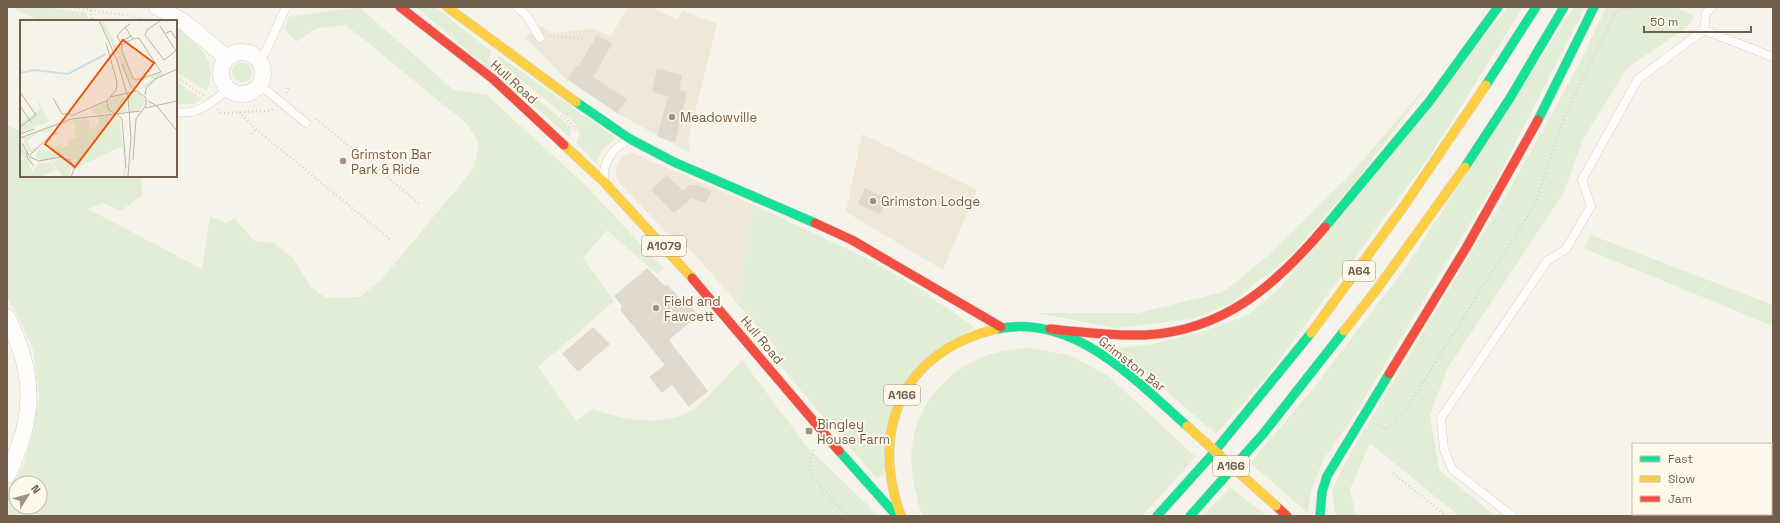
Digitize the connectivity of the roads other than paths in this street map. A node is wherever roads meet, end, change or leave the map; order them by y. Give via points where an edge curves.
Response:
1 (156, 7) edge
2 (286, 7) edge
3 (400, 7) edge
4 (447, 7) edge
5 (517, 7) edge
6 (1498, 7) edge
7 (1536, 7) edge
8 (1564, 7) edge
9 (1594, 7) edge
10 (1712, 7) edge
11 (1704, 30) junction
12 (540, 38) dead end
13 (1773, 57) edge
14 (227, 58) junction
15 (258, 60) junction
16 (260, 84) junction
17 (228, 89) junction
18 (177, 112) edge
19 (306, 123) dead end
20 (630, 139) junction
21 (604, 182) junction
22 (7, 317) edge
23 (1001, 327) junction
24 (1050, 329) junction
25 (7, 475) edge
26 (897, 516) edge
27 (901, 516) edge
28 (1157, 516) edge
29 (1190, 516) edge
30 (1287, 516) edge
31 (1320, 516) edge
32 (1512, 516) edge

1 - 14 street via 184,22
2 - 15 lane via 265,53
3 - 21 main road, Hull Road / A1079 via 493,79
4 - 20 main road, Hull Road
5 - 12 lane via 527,16
6 - 24 main road via 1475,42 1384,159 1288,269 1247,303 1224,316 1199,325 1147,336
7 - 28 main road, A64 via 1438,159 1356,275 1290,362
8 - 29 main road, A64 via 1510,98 1377,290 1263,434
9 - 31 main road via 1547,102 1486,213 1327,476 1322,492
10 - 11 lane via 1706,13
11 - 13 lane
11 - 32 lane via 1638,79 1582,180 1591,206 1587,213 1566,249 1547,261 1441,418 1444,449 1452,470
14 - 15 street via 242,52
14 - 17 street via 223,64 221,77
15 - 16 street via 262,72
16 - 17 street via 254,90 241,94
16 - 19 lane
17 - 18 lane via 211,103 191,112
20 - 21 lane via 619,145 610,156 604,169
20 - 23 main road, Hull Road via 676,163 777,205 852,240
21 - 26 main road, Hull Road / A1079 via 672,256
22 - 25 street via 19,341 28,378 29,404 25,430
23 - 24 main road, Grimston Bar / A166
23 - 27 main road, Grimston Bar / A166 via 970,335 945,349 918,373 901,397 892,419 888,442 891,486
24 - 30 main road, Grimston Bar / A166, bridge via 1100,352

